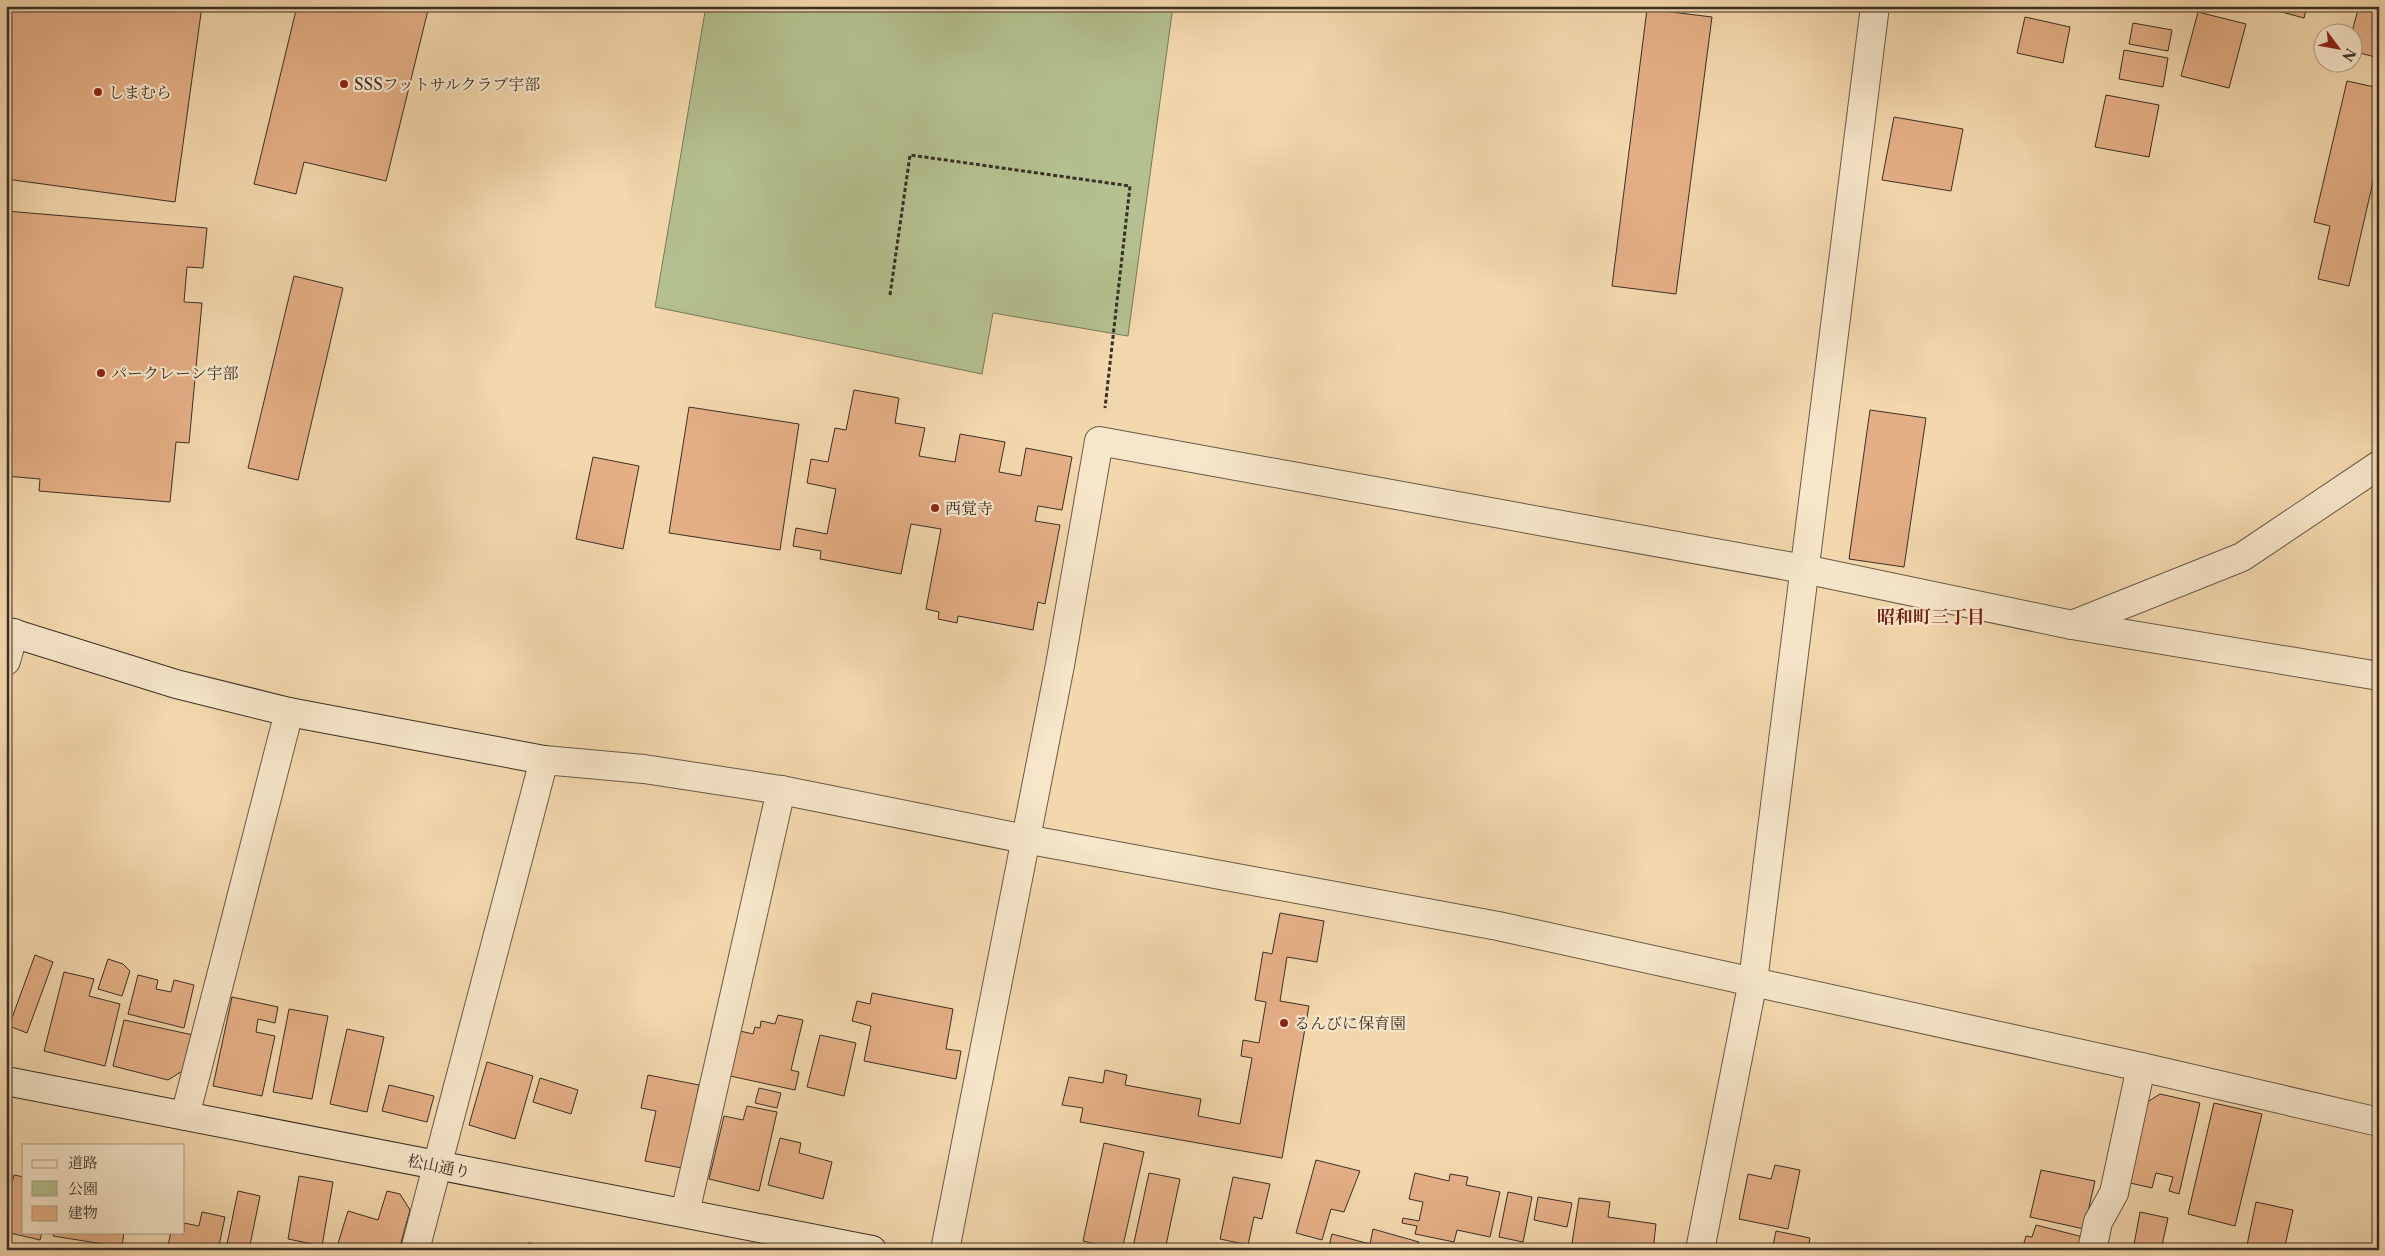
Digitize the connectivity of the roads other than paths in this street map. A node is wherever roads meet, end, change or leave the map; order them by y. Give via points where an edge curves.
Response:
1 (1876, 6) edge
2 (2379, 465) edge
3 (1804, 569) junction
4 (2072, 625) junction
5 (10, 632) edge
6 (6, 661) edge
7 (2379, 676) edge
8 (289, 712) junction
9 (544, 760) junction
10 (781, 790) junction
11 (1025, 839) junction
12 (1753, 981) junction
13 (2141, 1066) junction
14 (6, 1081) edge
15 (185, 1116) junction
16 (2379, 1122) edge
17 (437, 1166) junction
18 (685, 1213) junction
19 (415, 1250) edge
20 (872, 1250) edge
21 (945, 1250) edge
22 (1700, 1250) edge
23 (2092, 1250) edge

1 - 3 street
2 - 4 street via 2242,557
3 - 4 street
3 - 11 street via 1099,441 1060,665
3 - 12 street
4 - 7 street
5 - 6 street
5 - 8 street via 176,684
8 - 9 street
8 - 15 street
9 - 10 street via 644,769
9 - 17 street
10 - 11 street
10 - 18 street
11 - 12 street via 1488,924
11 - 21 street
12 - 13 street
12 - 22 street
13 - 16 street
13 - 23 street via 2114,1193 2098,1222
14 - 15 street, 松山通り
15 - 17 street, 松山通り
17 - 18 street, 松山通り
17 - 19 street
18 - 20 street, 松山通り

